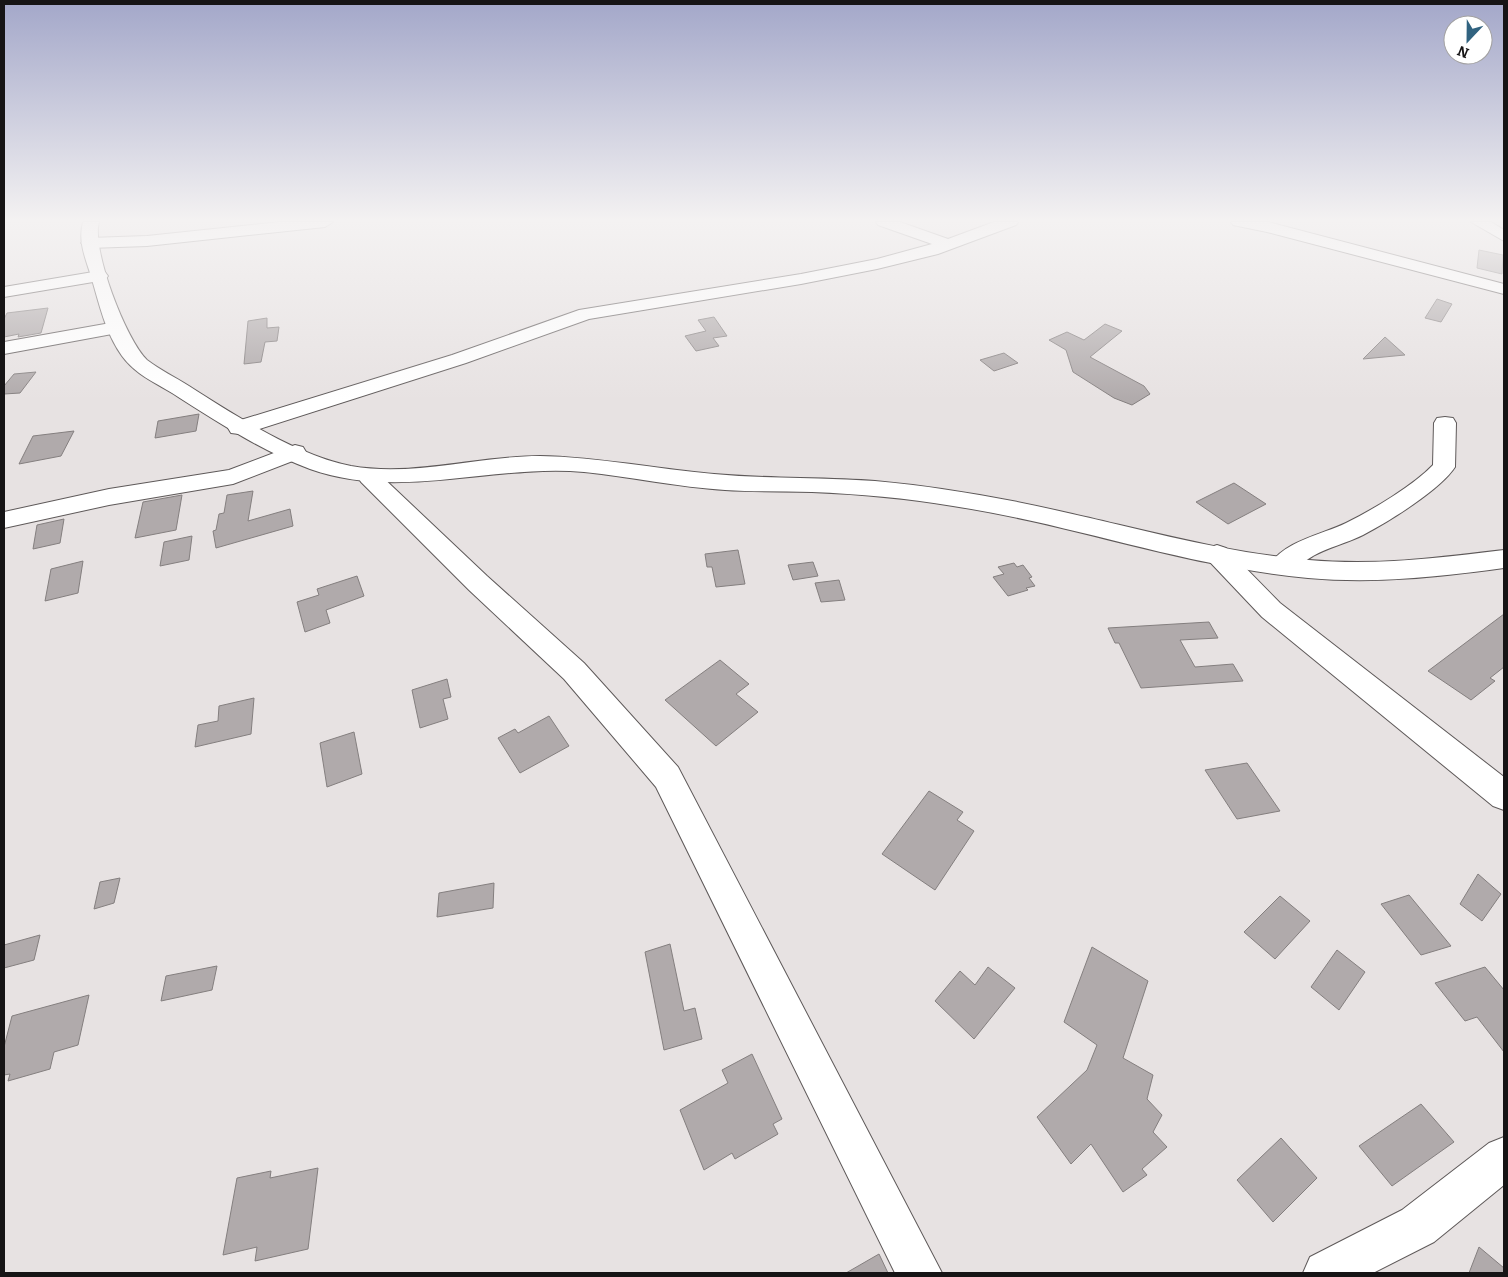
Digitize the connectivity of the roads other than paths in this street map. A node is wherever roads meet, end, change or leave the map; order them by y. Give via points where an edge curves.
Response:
1 (66, 282) edge
2 (101, 282) edge
3 (785, 282) edge
4 (1473, 282) edge
5 (1504, 290) edge
6 (4, 292) edge
7 (116, 328) junction
8 (4, 348) edge
9 (1445, 423) dead end
10 (239, 428) junction
11 (295, 452) junction
12 (369, 477) junction
13 (4, 520) edge
14 (1217, 554) junction
15 (1504, 559) edge
16 (1282, 566) junction
17 (1504, 796) edge
18 (1504, 1158) edge
19 (919, 1273) edge
20 (1326, 1273) edge

1 - 6 main road
2 - 7 main road
3 - 10 main road via 585,314 459,359
4 - 5 main road
7 - 8 main road
7 - 10 main road via 137,361
9 - 16 main road via 1444,467 1429,483 1355,529 1304,550
10 - 11 main road
11 - 12 main road via 321,465
11 - 13 main road via 233,478 109,498
12 - 14 main road via 414,478 515,463 567,464 717,482 923,493 985,503
12 - 19 main road via 574,672 667,777
14 - 16 main road
14 - 17 main road via 1272,610
15 - 16 main road via 1416,570 1357,572
18 - 20 main road via 1418,1226

